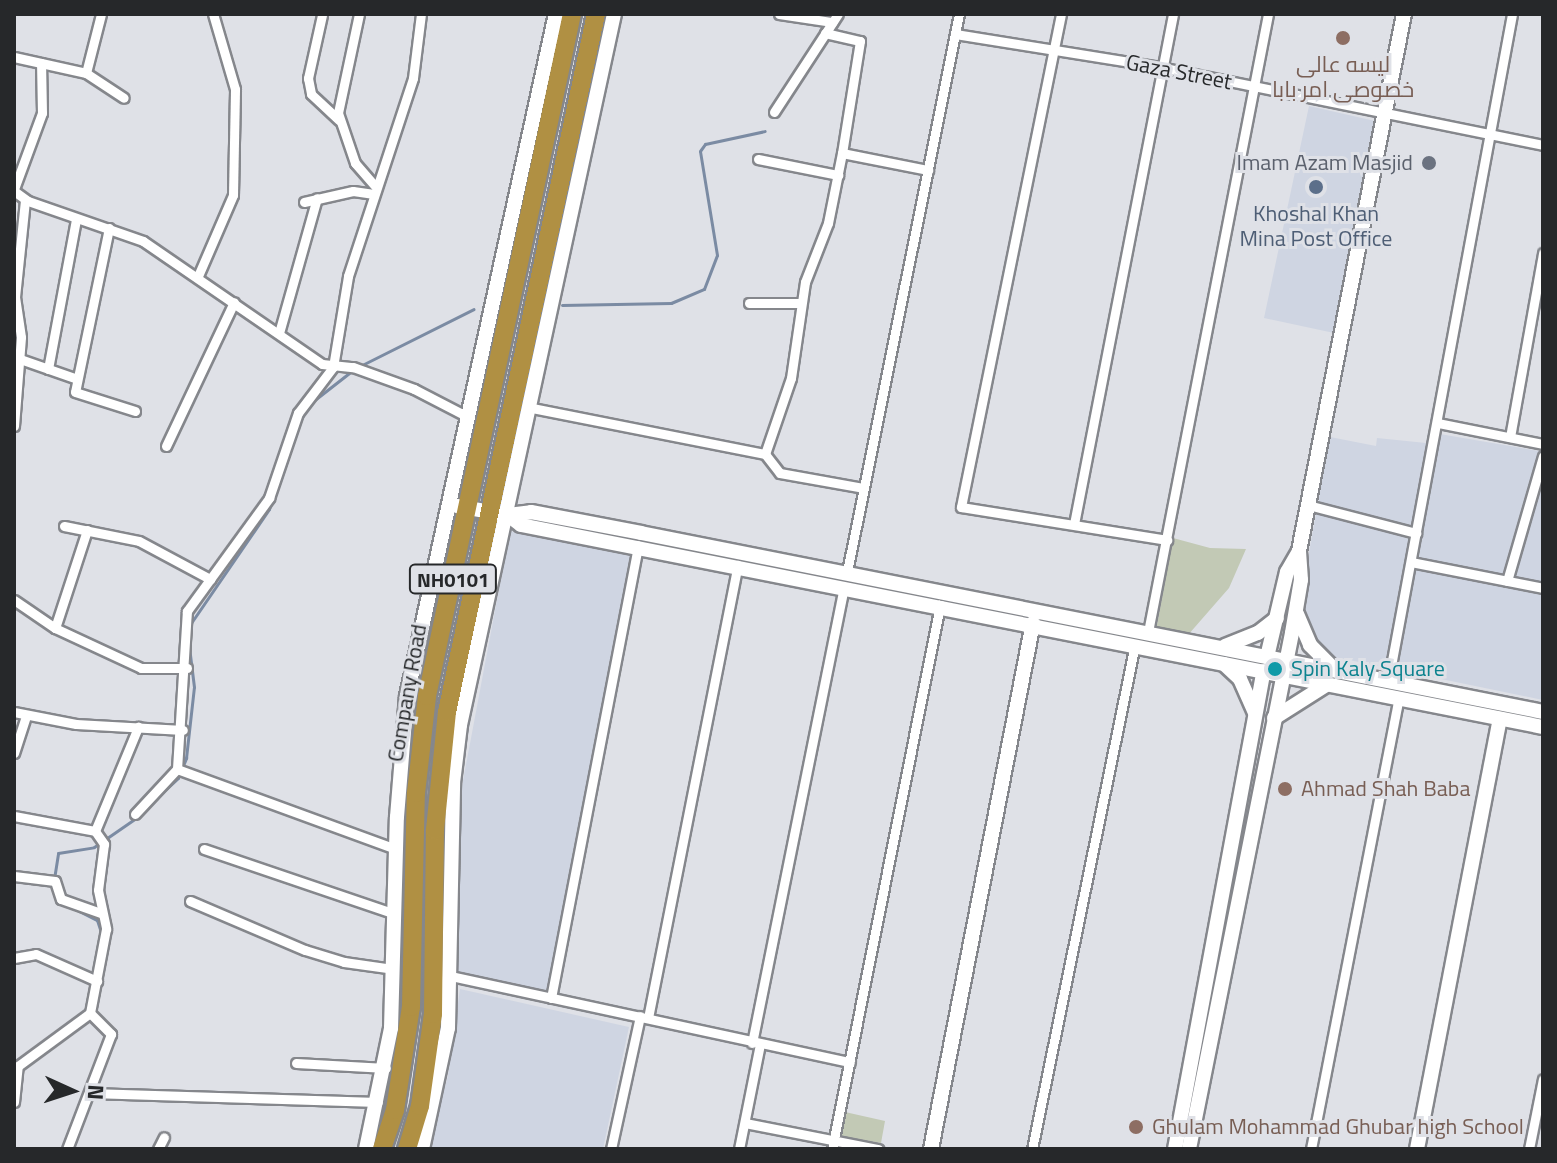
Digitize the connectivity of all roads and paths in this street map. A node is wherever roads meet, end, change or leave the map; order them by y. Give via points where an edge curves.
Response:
1 (101, 14) edge
2 (213, 14) edge
3 (359, 14) edge
4 (421, 14) edge
5 (556, 14) edge
6 (572, 14) edge
7 (596, 14) edge
8 (614, 14) edge
9 (779, 14) edge
10 (959, 14) edge
11 (1061, 14) edge
12 (1173, 14) edge
13 (1268, 14) edge
14 (1404, 14) edge
15 (1512, 14) edge
16 (322, 15) edge
17 (835, 18) edge
18 (825, 33) junction
19 (955, 34) junction
20 (1054, 50) junction
21 (14, 57) edge
22 (41, 63) junction
23 (1160, 67) junction
24 (86, 73) junction
25 (1252, 86) junction
26 (124, 98) dead end
27 (774, 112) dead end
28 (1385, 113) junction
29 (339, 121) junction
30 (1488, 133) junction
31 (1543, 145) edge
32 (842, 153) junction
33 (758, 159) dead end
34 (928, 170) junction
35 (838, 175) junction
36 (14, 190) edge
37 (375, 190) junction
38 (317, 198) junction
39 (25, 200) junction
40 (304, 202) dead end
41 (76, 220) junction
42 (109, 228) junction
43 (1543, 253) edge
44 (198, 276) junction
45 (234, 302) junction
46 (749, 303) dead end
47 (801, 303) junction
48 (279, 333) junction
49 (20, 359) junction
50 (333, 367) junction
51 (48, 369) junction
52 (77, 379) junction
53 (527, 407) junction
54 (135, 411) dead end
55 (468, 417) junction
56 (1438, 423) junction
57 (14, 426) edge
58 (1510, 437) junction
59 (1543, 444) edge
60 (166, 446) dead end
61 (765, 454) junction
62 (1543, 456) edge
63 (863, 488) junction
64 (449, 505) junction
65 (1308, 505) junction
66 (468, 508) junction
67 (500, 514) junction
68 (1074, 524) junction
69 (64, 526) dead end
70 (87, 530) junction
71 (1416, 533) junction
72 (1167, 540) junction
73 (638, 545) junction
74 (1299, 551) junction
75 (1411, 562) junction
76 (767, 564) junction
77 (738, 565) junction
78 (846, 578) junction
79 (210, 579) junction
80 (1507, 581) junction
81 (1543, 588) edge
82 (917, 593) junction
83 (14, 600) edge
84 (940, 605) junction
85 (1296, 611) junction
86 (1277, 618) junction
87 (1033, 623) junction
88 (55, 628) junction
89 (1148, 632) junction
90 (1135, 644) junction
91 (1222, 655) junction
92 (1266, 664) junction
93 (187, 668) junction
94 (1285, 668) junction
95 (1337, 671) junction
96 (1388, 682) junction
97 (1326, 685) junction
98 (1399, 698) junction
99 (14, 712) edge
100 (1543, 712) edge
101 (26, 716) junction
102 (1256, 717) junction
103 (1273, 718) junction
104 (1500, 719) junction
105 (138, 727) junction
106 (1543, 727) edge
107 (183, 730) junction
108 (14, 753) edge
109 (177, 769) junction
110 (135, 814) dead end
111 (14, 816) edge
112 (95, 831) junction
113 (204, 849) dead end
114 (396, 849) junction
115 (14, 865) edge
116 (14, 876) edge
117 (190, 901) dead end
118 (101, 913) junction
119 (395, 914) junction
120 (14, 958) edge
121 (393, 969) junction
122 (451, 976) junction
123 (97, 981) junction
124 (551, 998) junction
125 (90, 1013) junction
126 (644, 1017) junction
127 (756, 1043) junction
128 (850, 1062) junction
129 (296, 1063) dead end
130 (16, 1067) edge
131 (386, 1068) junction
132 (1543, 1079) edge
133 (90, 1093) junction
134 (14, 1102) edge
135 (379, 1102) junction
136 (427, 1108) junction
137 (745, 1123) junction
138 (1187, 1125) junction
139 (164, 1137) dead end
140 (833, 1145) edge
141 (67, 1149) edge
142 (158, 1149) edge
143 (366, 1149) edge
144 (382, 1149) edge
145 (407, 1149) edge
146 (422, 1149) edge
147 (611, 1149) edge
148 (739, 1149) edge
149 (878, 1149) edge
150 (931, 1149) edge
151 (1032, 1149) edge
152 (1175, 1149) edge
153 (1189, 1149) edge
154 (1311, 1149) edge
155 (1417, 1149) edge
156 (1529, 1149) edge

1 - 24 street
2 - 44 street via 235,89 233,195
3 - 29 street
4 - 37 street via 413,78
5 - 55 street
6 - 66 highway, Company Road / NH0101
7 - 67 highway, Company Road / NH0101
8 - 53 street
9 - 17 street
10 - 19 street
11 - 20 street
12 - 23 street
13 - 25 street
14 - 28 street
15 - 30 street
16 - 29 street via 308,78 311,94
17 - 18 street
18 - 27 street
18 - 32 street via 860,41
19 - 20 street, Gaza Street
19 - 34 street
20 - 23 street, Gaza Street
20 - 68 street via 961,507
21 - 22 street
22 - 24 street
22 - 36 street via 42,113
23 - 25 street, Gaza Street
23 - 68 street
24 - 26 street
25 - 28 street, Gaza Street
25 - 72 street
28 - 30 street, Gaza Street
28 - 65 street
29 - 37 street via 355,163
30 - 31 street, Gaza Street
30 - 56 street
32 - 34 street
32 - 35 street
33 - 35 street
34 - 63 street
35 - 47 street
36 - 39 street
37 - 38 street
37 - 50 street via 348,276
38 - 40 street
38 - 48 street
39 - 41 street
39 - 49 street via 15,297
41 - 42 street
41 - 51 street
42 - 44 street via 143,241
42 - 52 street
43 - 58 street
44 - 45 street
45 - 48 street
45 - 60 street
46 - 47 street
47 - 61 street via 791,378
48 - 50 street
49 - 51 street
49 - 57 street
50 - 55 street via 357,369 414,389
50 - 79 street via 298,413 269,498
51 - 52 street
52 - 54 street via 75,392 84,398
53 - 61 street
53 - 67 street
55 - 64 street
56 - 58 street
56 - 71 street
58 - 59 street
61 - 63 street via 785,474
62 - 80 street
63 - 78 street
64 - 66 street
64 - 114 street via 407,696
65 - 71 street
65 - 74 street
66 - 67 street
66 - 144 highway, Company Road / NH0101 via 419,755 411,1007 395,1110
67 - 73 street via 521,525
67 - 76 street via 531,512
67 - 122 street via 453,783
67 - 136 highway, Company Road / NH0101 via 439,770
68 - 72 street
69 - 70 street
70 - 79 street via 139,541
70 - 88 street
71 - 75 street
72 - 89 street
73 - 77 street
73 - 124 street
74 - 85 street
74 - 86 street via 1287,572
75 - 80 street
75 - 96 street
76 - 77 street
76 - 78 street
77 - 126 street
78 - 82 street
78 - 127 street
79 - 93 street via 187,611
80 - 81 street
82 - 84 street
82 - 89 street
83 - 88 street
84 - 87 street
84 - 128 street
85 - 94 street
85 - 95 street via 1310,645
86 - 91 street
86 - 92 street
87 - 90 street
87 - 150 street
88 - 93 street via 141,668
89 - 91 street
90 - 91 street
90 - 151 street
91 - 92 street
91 - 102 street via 1240,679
92 - 94 street
92 - 102 street
93 - 107 street
94 - 95 street
94 - 97 street
94 - 103 street
95 - 96 street
96 - 100 street
97 - 98 street
97 - 103 street
98 - 104 street
98 - 154 street
99 - 101 street
101 - 105 street
101 - 108 street
102 - 138 street
103 - 138 street
104 - 106 street
104 - 155 street
105 - 107 street
105 - 112 street
107 - 109 street
109 - 110 street
109 - 114 street
111 - 112 street
112 - 118 street via 104,844
113 - 119 street
114 - 119 street
115 - 116 street
116 - 118 street via 50,881 57,896
117 - 121 street via 305,950
118 - 123 street via 106,929
119 - 121 street
120 - 123 street via 36,954
121 - 131 street
122 - 124 street
122 - 136 street via 448,1028
123 - 125 street
124 - 126 street
125 - 130 street
125 - 133 street via 111,1034
126 - 127 street
126 - 147 street
127 - 128 street
127 - 137 street
128 - 140 street
129 - 131 street
130 - 134 street
131 - 135 street
132 - 156 street
133 - 135 street
133 - 141 street
135 - 143 street
136 - 145 highway, Company Road / NH0101
136 - 146 street
137 - 140 street
137 - 148 street
138 - 152 street
138 - 153 street
139 - 142 street
140 - 149 street

